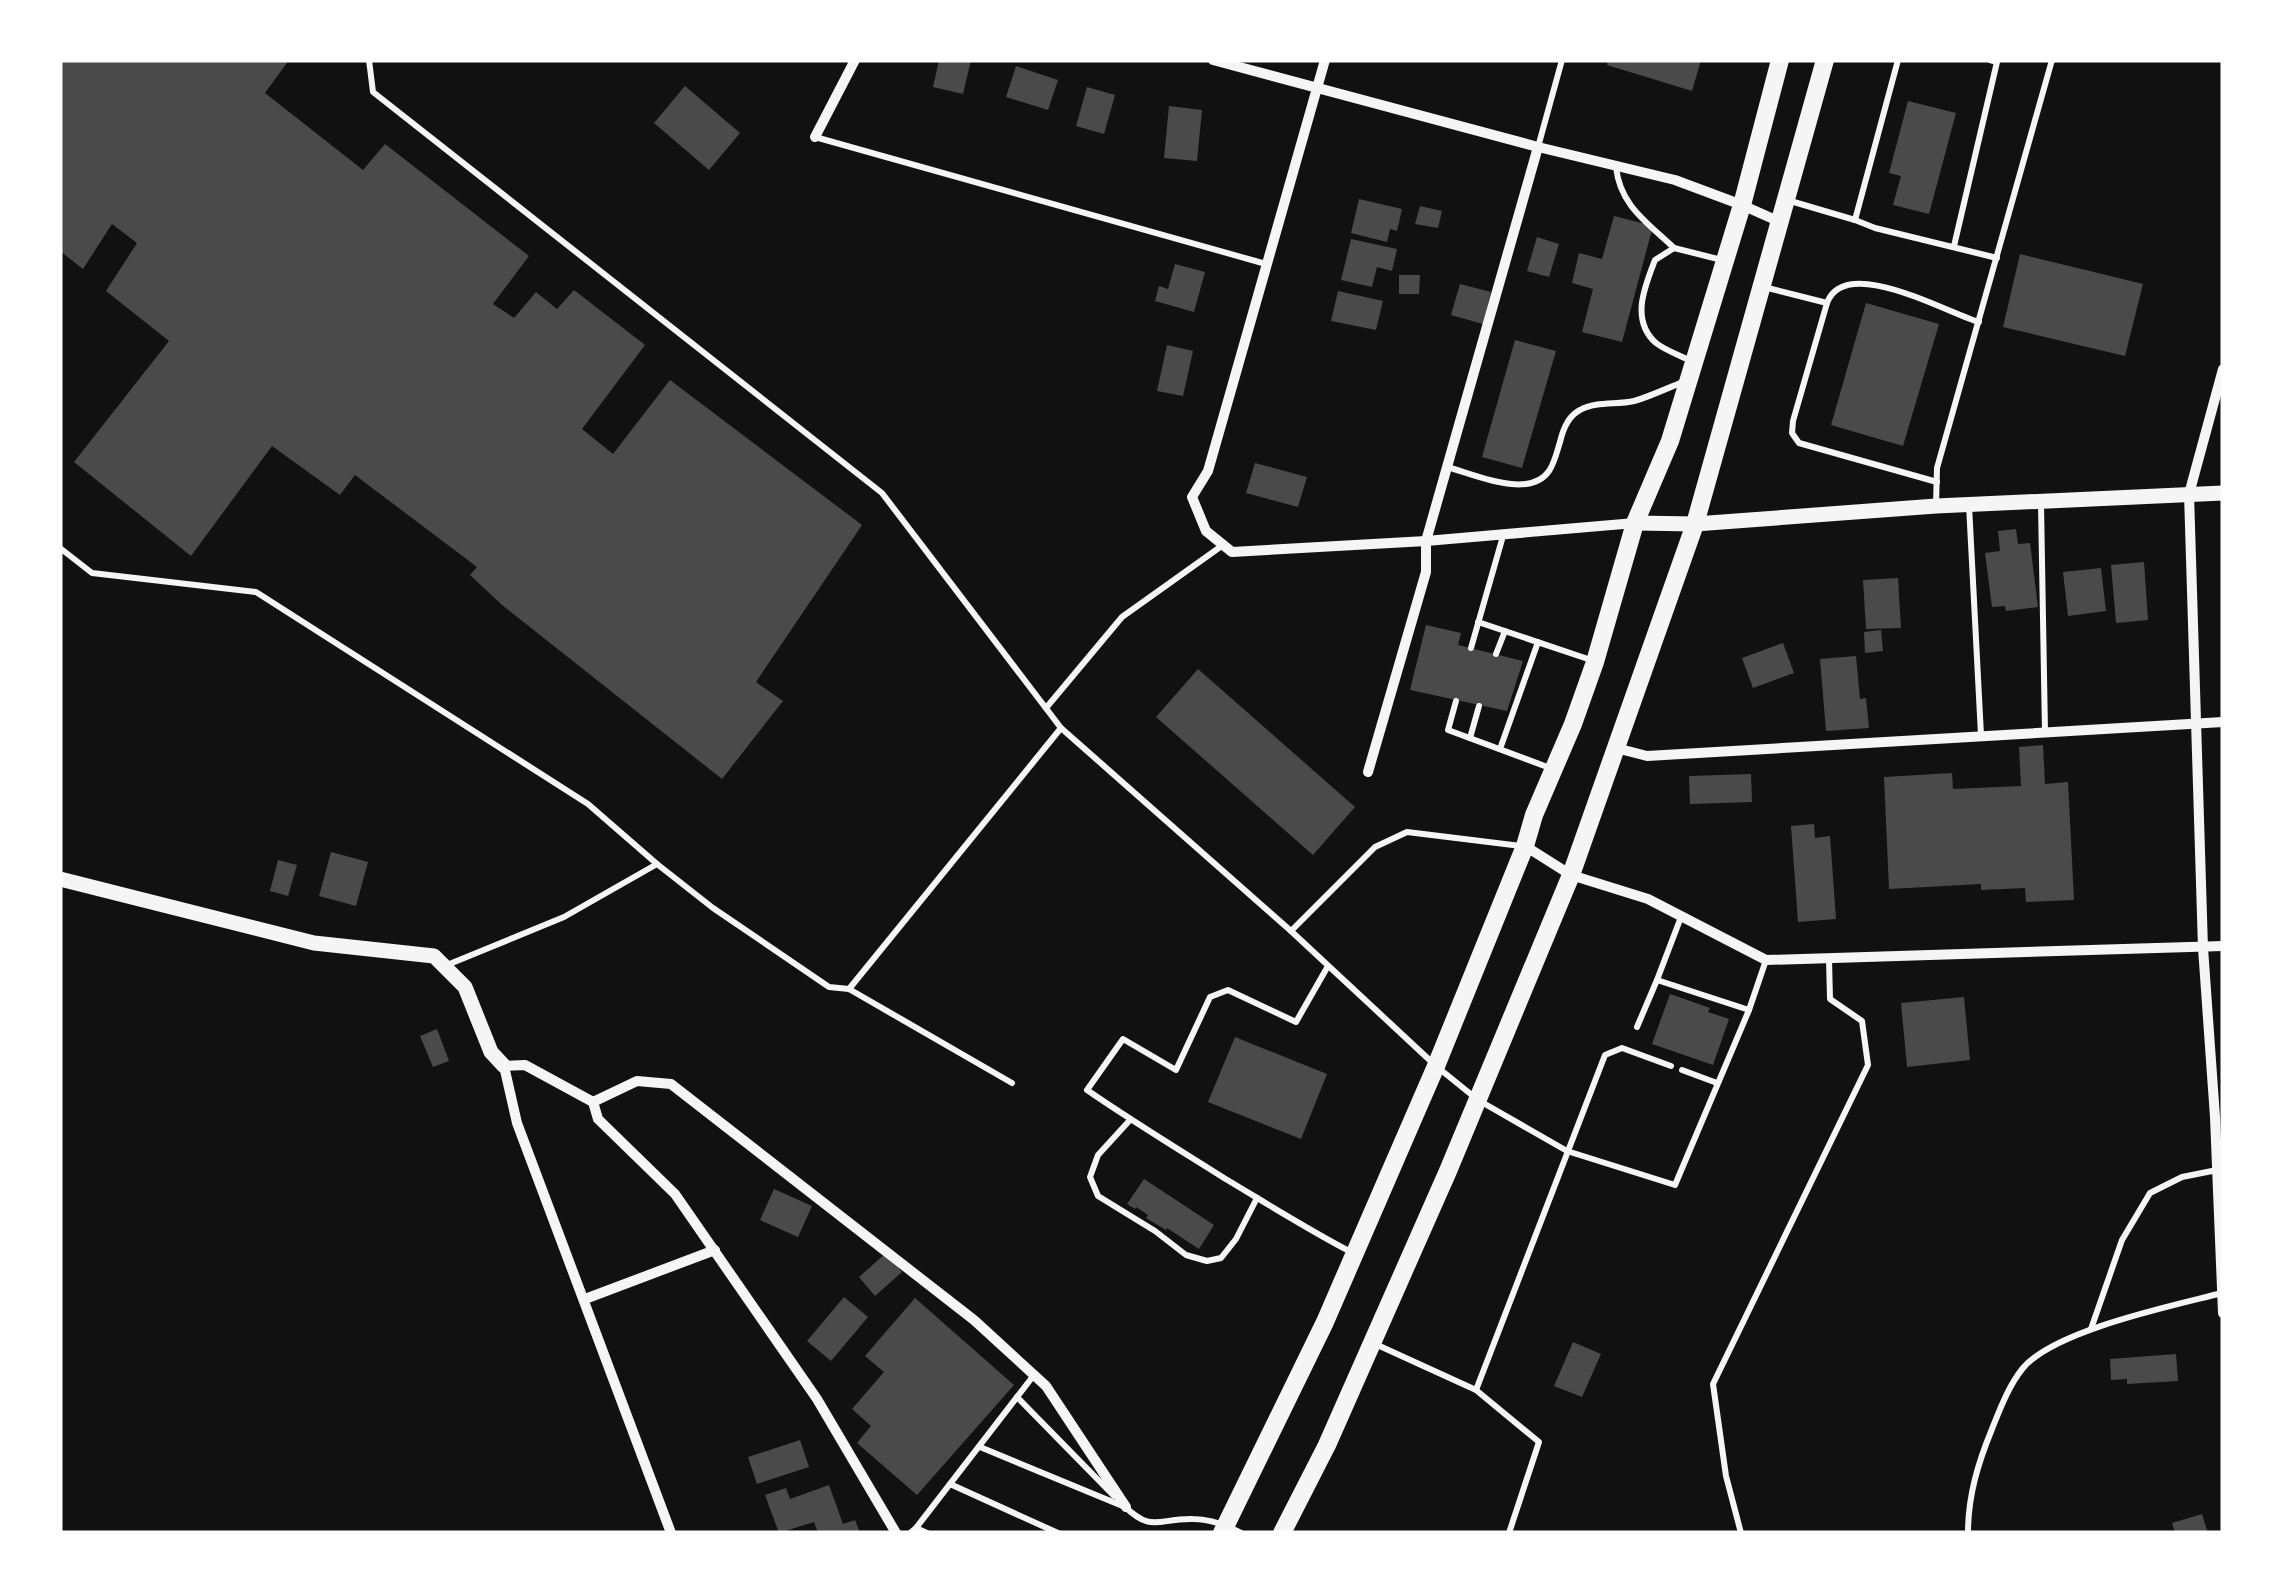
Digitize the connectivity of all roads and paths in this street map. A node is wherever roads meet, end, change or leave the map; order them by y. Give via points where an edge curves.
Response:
1 (369, 60) edge
2 (855, 60) edge
3 (1214, 60) edge
4 (1324, 60) edge
5 (1562, 60) edge
6 (1780, 60) edge
7 (1825, 60) edge
8 (1898, 60) edge
9 (1990, 60) edge
10 (2052, 60) edge
11 (1317, 88) junction
12 (815, 138) joint
13 (1538, 147) junction
14 (1616, 166) junction
15 (1786, 200) junction
16 (1742, 204) junction
17 (1856, 220) junction
18 (1781, 222) junction
19 (1954, 246) junction
20 (1674, 248) junction
21 (1997, 258) junction
22 (1724, 261) junction
23 (1268, 264) junction
24 (1762, 287) junction
25 (1827, 302) junction
26 (1979, 322) junction
27 (2223, 369) edge
28 (1691, 371) junction
29 (1447, 467) junction
30 (1937, 482) junction
31 (2223, 493) edge
32 (2189, 494) junction
33 (2041, 501) junction
34 (1968, 504) junction
35 (1936, 506) junction
36 (1636, 523) junction
37 (1695, 524) junction
38 (1503, 534) junction
39 (1426, 541) junction
40 (1224, 545) junction
41 (60, 548) edge
42 (1478, 622) junction
43 (1505, 631) junction
44 (1538, 642) junction
45 (1471, 648) dead end
46 (1496, 654) dead end
47 (1595, 662) junction
48 (1456, 701) dead end
49 (1478, 706) dead end
50 (1046, 708) junction
51 (2223, 722) edge
52 (2194, 724) junction
53 (1060, 728) junction
54 (2045, 733) junction
55 (1981, 737) junction
56 (1470, 738) junction
57 (1616, 748) junction
58 (1500, 750) junction
59 (1554, 769) junction
60 (1368, 772) dead end
61 (1524, 846) junction
62 (657, 864) junction
63 (1571, 874) junction
64 (60, 879) edge
65 (1681, 916) junction
66 (1291, 931) junction
67 (2223, 946) edge
68 (2203, 948) junction
69 (1829, 959) junction
70 (1766, 960) junction
71 (444, 966) junction
72 (1328, 966) junction
73 (1656, 980) junction
74 (849, 990) junction
75 (1749, 1010) junction
76 (1637, 1027) dead end
77 (504, 1066) junction
78 (1436, 1066) junction
79 (1671, 1066) dead end
80 (1682, 1070) dead end
81 (1012, 1083) dead end
82 (1717, 1083) junction
83 (1478, 1100) junction
84 (593, 1102) junction
85 (2219, 1117) edge
86 (1130, 1120) junction
87 (1567, 1151) junction
88 (2217, 1170) junction
89 (1257, 1198) junction
90 (716, 1250) junction
91 (1355, 1254) junction
92 (2222, 1290) edge
93 (585, 1299) junction
94 (2223, 1313) edge
95 (2091, 1330) junction
96 (1372, 1342) junction
97 (1034, 1375) junction
98 (1476, 1390) junction
99 (1017, 1398) junction
100 (979, 1447) junction
101 (950, 1484) junction
102 (1126, 1508) junction
103 (1177, 1520) junction
104 (1230, 1530) edge
105 (913, 1531) edge
106 (671, 1533) edge
107 (896, 1533) edge
108 (927, 1533) edge
109 (1058, 1533) edge
110 (1170, 1533) edge
111 (1282, 1533) edge
112 (1509, 1533) edge
113 (1740, 1533) edge
114 (1968, 1533) edge

1 - 50 lane via 373,92 882,494
2 - 12 street
3 - 11 street
4 - 11 street
5 - 13 lane
6 - 16 main road
7 - 15 main road
8 - 17 lane
9 - 19 lane via 1997,62
10 - 21 lane
11 - 13 street
11 - 23 street
12 - 23 lane
13 - 14 street
13 - 29 street
14 - 16 street
14 - 20 lane via 1628,205
15 - 17 lane
15 - 18 main road
16 - 18 street
16 - 22 main road
17 - 19 lane
18 - 24 main road
19 - 21 lane
20 - 22 lane
20 - 28 lane via 1655,260 1642,296 1642,322
21 - 26 lane
22 - 28 main road
23 - 40 street via 1208,471 1192,497 1206,531
24 - 25 lane
24 - 37 main road
25 - 26 lane via 1836,288 1866,284
25 - 30 lane via 1792,434 1812,448
26 - 30 lane
27 - 32 street
28 - 29 lane via 1636,400 1580,410 1540,481 1514,485
28 - 36 main road
29 - 39 street
30 - 35 lane
31 - 32 street
32 - 33 street
32 - 52 street
33 - 34 street
33 - 54 lane
34 - 35 street
34 - 55 lane
35 - 37 street
36 - 37 street
36 - 38 street
36 - 47 main road
37 - 57 main road
38 - 39 street
38 - 42 lane
39 - 40 street via 1232,552
39 - 60 street via 1426,572
40 - 50 lane via 1122,617
41 - 62 lane via 92,574 256,592 588,804
42 - 43 lane
42 - 45 lane
43 - 44 lane
43 - 46 lane
44 - 47 lane
44 - 58 lane
47 - 59 main road
48 - 56 lane via 1448,730
49 - 56 lane
50 - 53 lane
51 - 52 street
52 - 54 street
52 - 68 street
53 - 66 lane
53 - 74 lane
54 - 55 street
55 - 57 street via 1646,756
56 - 58 lane
57 - 63 main road
58 - 59 lane
59 - 61 main road
61 - 63 street
61 - 66 lane via 1407,832 1375,847
61 - 78 main road
62 - 71 lane via 564,918
62 - 74 lane via 829,987
63 - 65 street
63 - 83 main road
64 - 71 street via 314,943 434,956
65 - 70 street
65 - 73 lane
66 - 72 lane
67 - 68 street
68 - 69 street
68 - 85 street
69 - 70 street
69 - 113 lane via 1830,998 1862,1020 1868,1065 1712,1384
70 - 75 lane
71 - 77 street via 465,986 491,1052
72 - 78 lane
72 - 86 lane via 1296,1022 1228,990 1210,997 1176,1070 1123,1039 1087,1090
73 - 75 lane
73 - 76 lane
74 - 81 lane
75 - 82 lane
77 - 84 street via 524,1065
77 - 93 street via 518,1124
78 - 83 lane
78 - 91 main road
79 - 87 lane via 1622,1048 1605,1055
80 - 82 lane
82 - 87 lane via 1675,1185
83 - 87 lane
83 - 96 main road
84 - 90 street via 598,1119 675,1194
84 - 97 street via 637,1081 671,1084 974,1320
85 - 88 street
86 - 89 lane
86 - 89 lane via 1098,1155 1090,1176 1098,1196 1186,1255 1221,1258
87 - 98 lane
88 - 92 street
88 - 95 lane via 2182,1177 2150,1194 2122,1240
89 - 91 lane
90 - 93 street
90 - 107 street via 817,1399
91 - 104 main road
92 - 94 street
92 - 95 lane
93 - 106 street
95 - 114 lane via 2048,1348 2024,1367 2005,1397 1981,1456
96 - 98 lane
96 - 111 main road
97 - 99 lane
97 - 102 street
98 - 112 lane via 1538,1442
99 - 100 lane
99 - 102 lane
100 - 101 lane
100 - 102 lane
101 - 105 lane
101 - 109 lane
102 - 103 lane via 1151,1524
103 - 104 lane
103 - 110 lane
105 - 108 lane

